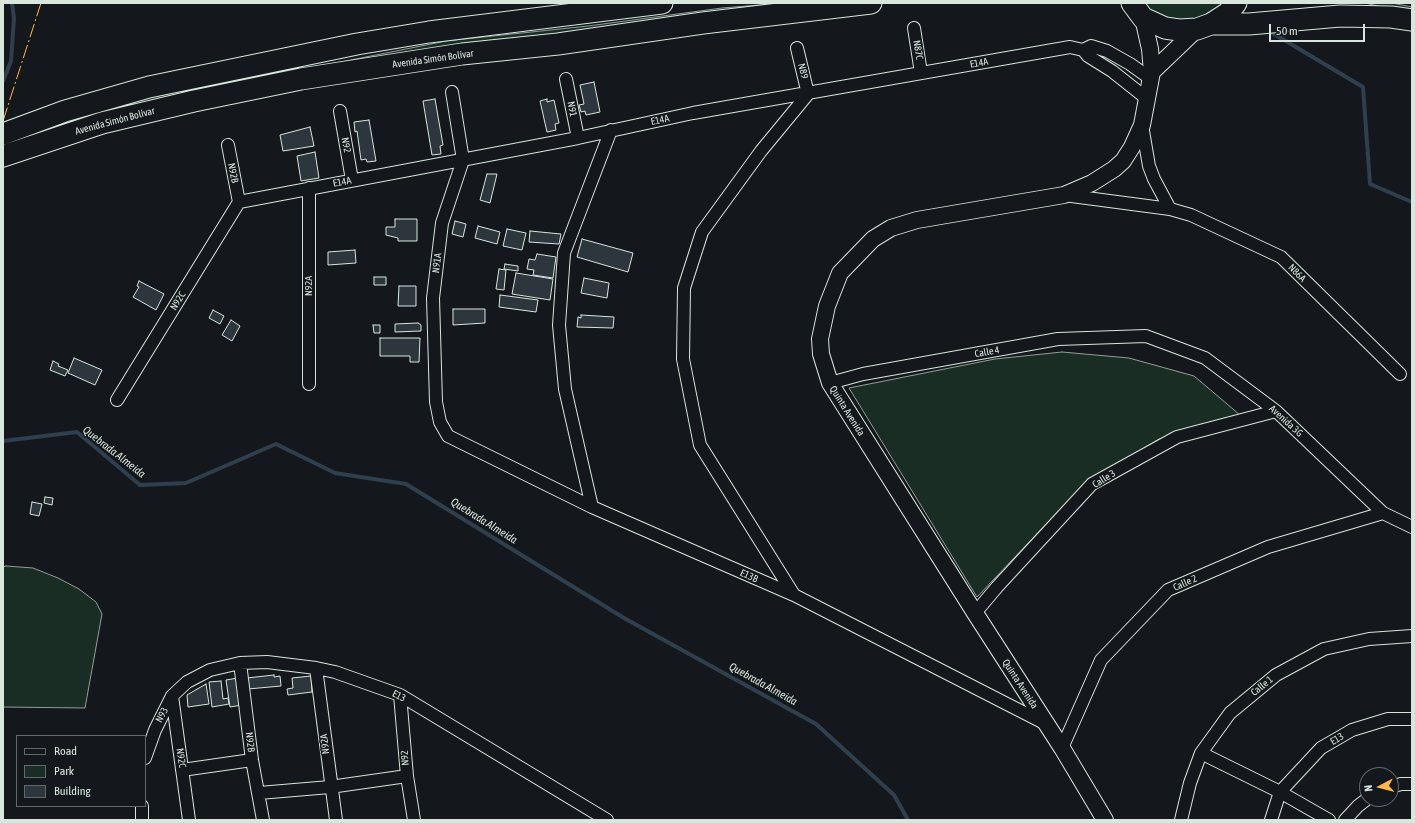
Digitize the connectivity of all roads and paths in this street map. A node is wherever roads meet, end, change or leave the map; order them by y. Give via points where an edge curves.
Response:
1 (662, 3) edge
2 (871, 3) edge
3 (1236, 3) edge
4 (1134, 9) edge
5 (1412, 20) edge
6 (1204, 27) junction
7 (914, 28) dead end
8 (797, 48) dead end
9 (1083, 50) junction
10 (921, 73) junction
11 (1151, 75) junction
12 (566, 79) dead end
13 (452, 92) dead end
14 (808, 94) junction
15 (1146, 98) junction
16 (340, 111) dead end
17 (1142, 125) junction
18 (612, 130) junction
19 (3, 134) edge
20 (578, 138) junction
21 (228, 145) dead end
22 (3, 156) edge
23 (463, 160) junction
24 (352, 180) junction
25 (309, 188) junction
26 (1064, 195) junction
27 (239, 202) junction
28 (1170, 210) junction
29 (1146, 336) joint
30 (1400, 374) dead end
31 (830, 383) junction
32 (310, 384) dead end
33 (117, 400) dead end
34 (1276, 411) junction
35 (448, 436) joint
36 (592, 507) junction
37 (1383, 513) junction
38 (1412, 527) edge
39 (794, 596) junction
40 (975, 613) junction
41 (1412, 636) edge
42 (240, 663) junction
43 (316, 668) junction
44 (400, 695) junction
45 (172, 696) junction
46 (1412, 719) edge
47 (1046, 724) junction
48 (1062, 748) junction
49 (1201, 753) junction
50 (146, 755) edge
51 (252, 760) junction
52 (182, 770) junction
53 (407, 776) junction
54 (1399, 784) edge
55 (1412, 784) edge
56 (330, 787) junction
57 (1280, 792) junction
58 (259, 793) junction
59 (1359, 805) edge
60 (142, 807) edge
61 (142, 820) edge
62 (189, 820) edge
63 (263, 820) edge
64 (336, 820) edge
65 (414, 820) edge
66 (607, 820) edge
67 (1105, 820) edge
68 (1181, 820) edge
69 (1271, 820) edge
70 (1329, 820) edge
71 (1345, 820) edge

1 - 19 highway via 430,32 357,44 149,87 64,111
2 - 22 highway, Avenida Simón Bolívar via 462,54 301,79 102,123
3 - 6 highway via 1228,13
4 - 6 highway via 1165,28 1179,30
4 - 11 street, Quinta Avenida via 1150,49
5 - 6 highway via 1391,16 1340,16
6 - 11 street
7 - 10 street, N87C
8 - 14 street, N89
9 - 10 street, E14A via 1070,47
9 - 11 street, E14A via 1091,46 1107,51
9 - 15 street
10 - 14 street, E14A
11 - 15 street, Quinta Avenida
12 - 20 street, N91
13 - 23 street, N91A
14 - 18 street, E14A via 693,113
14 - 39 street via 761,151 702,232 684,288 683,359 700,445
15 - 17 street, Quinta Avenida
16 - 24 street, N92
17 - 26 street, Quinta Avenida via 1132,147 1114,169 1092,183
17 - 28 street via 1149,166
18 - 20 street, E14A
18 - 36 street via 564,253 559,325 565,389
20 - 23 street, E14A
21 - 27 street, N92B
23 - 24 street, E14A
23 - 35 street, N91A via 442,223 433,298 436,402 440,422
24 - 25 street, E14A
25 - 27 street, E14A
25 - 32 street, N92A
26 - 28 street, N86A
26 - 31 street, Quinta Avenida via 917,220 891,228 873,239 840,273 827,306 820,339 821,354
27 - 33 street, N92C
28 - 30 street, N86A via 1191,215 1281,257
29 - 31 street, Calle 4 via 1058,339 863,374
29 - 34 street, Avenida 3G via 1205,358
31 - 40 street, Quinta Avenida
34 - 37 street, Avenida 3G
34 - 40 street, Calle 3 via 1176,437 1092,484
35 - 36 street, E13B
36 - 39 street, E13B
37 - 38 street, Avenida 3G
37 - 48 street, Calle 2 via 1268,547 1168,590 1101,660
39 - 47 street, E13B
40 - 47 street, Quinta Avenida
41 - 49 street, Calle 1 via 1369,639 1324,649 1276,675 1230,713
42 - 43 street, E13 via 267,662
42 - 45 street, E13 via 210,670 187,682
42 - 51 street, N92B
43 - 44 street, E13 via 335,672
43 - 56 street, N92A
44 - 53 street, N92
44 - 66 street, E13
45 - 50 street, N93 via 154,730
45 - 52 street, N92C
46 - 57 street, E13 via 1388,719 1352,730 1321,748
47 - 48 street, Quinta Avenida
48 - 67 street, Quinta Avenida
49 - 57 street
49 - 68 street, Calle 1
51 - 52 street
51 - 58 street, N92B
52 - 62 street, N92C
53 - 56 street
53 - 65 street, N92
54 - 55 street
56 - 58 street
56 - 64 street, N92A
57 - 69 street
57 - 70 street
58 - 63 street, N92B
59 - 71 street
60 - 61 street

